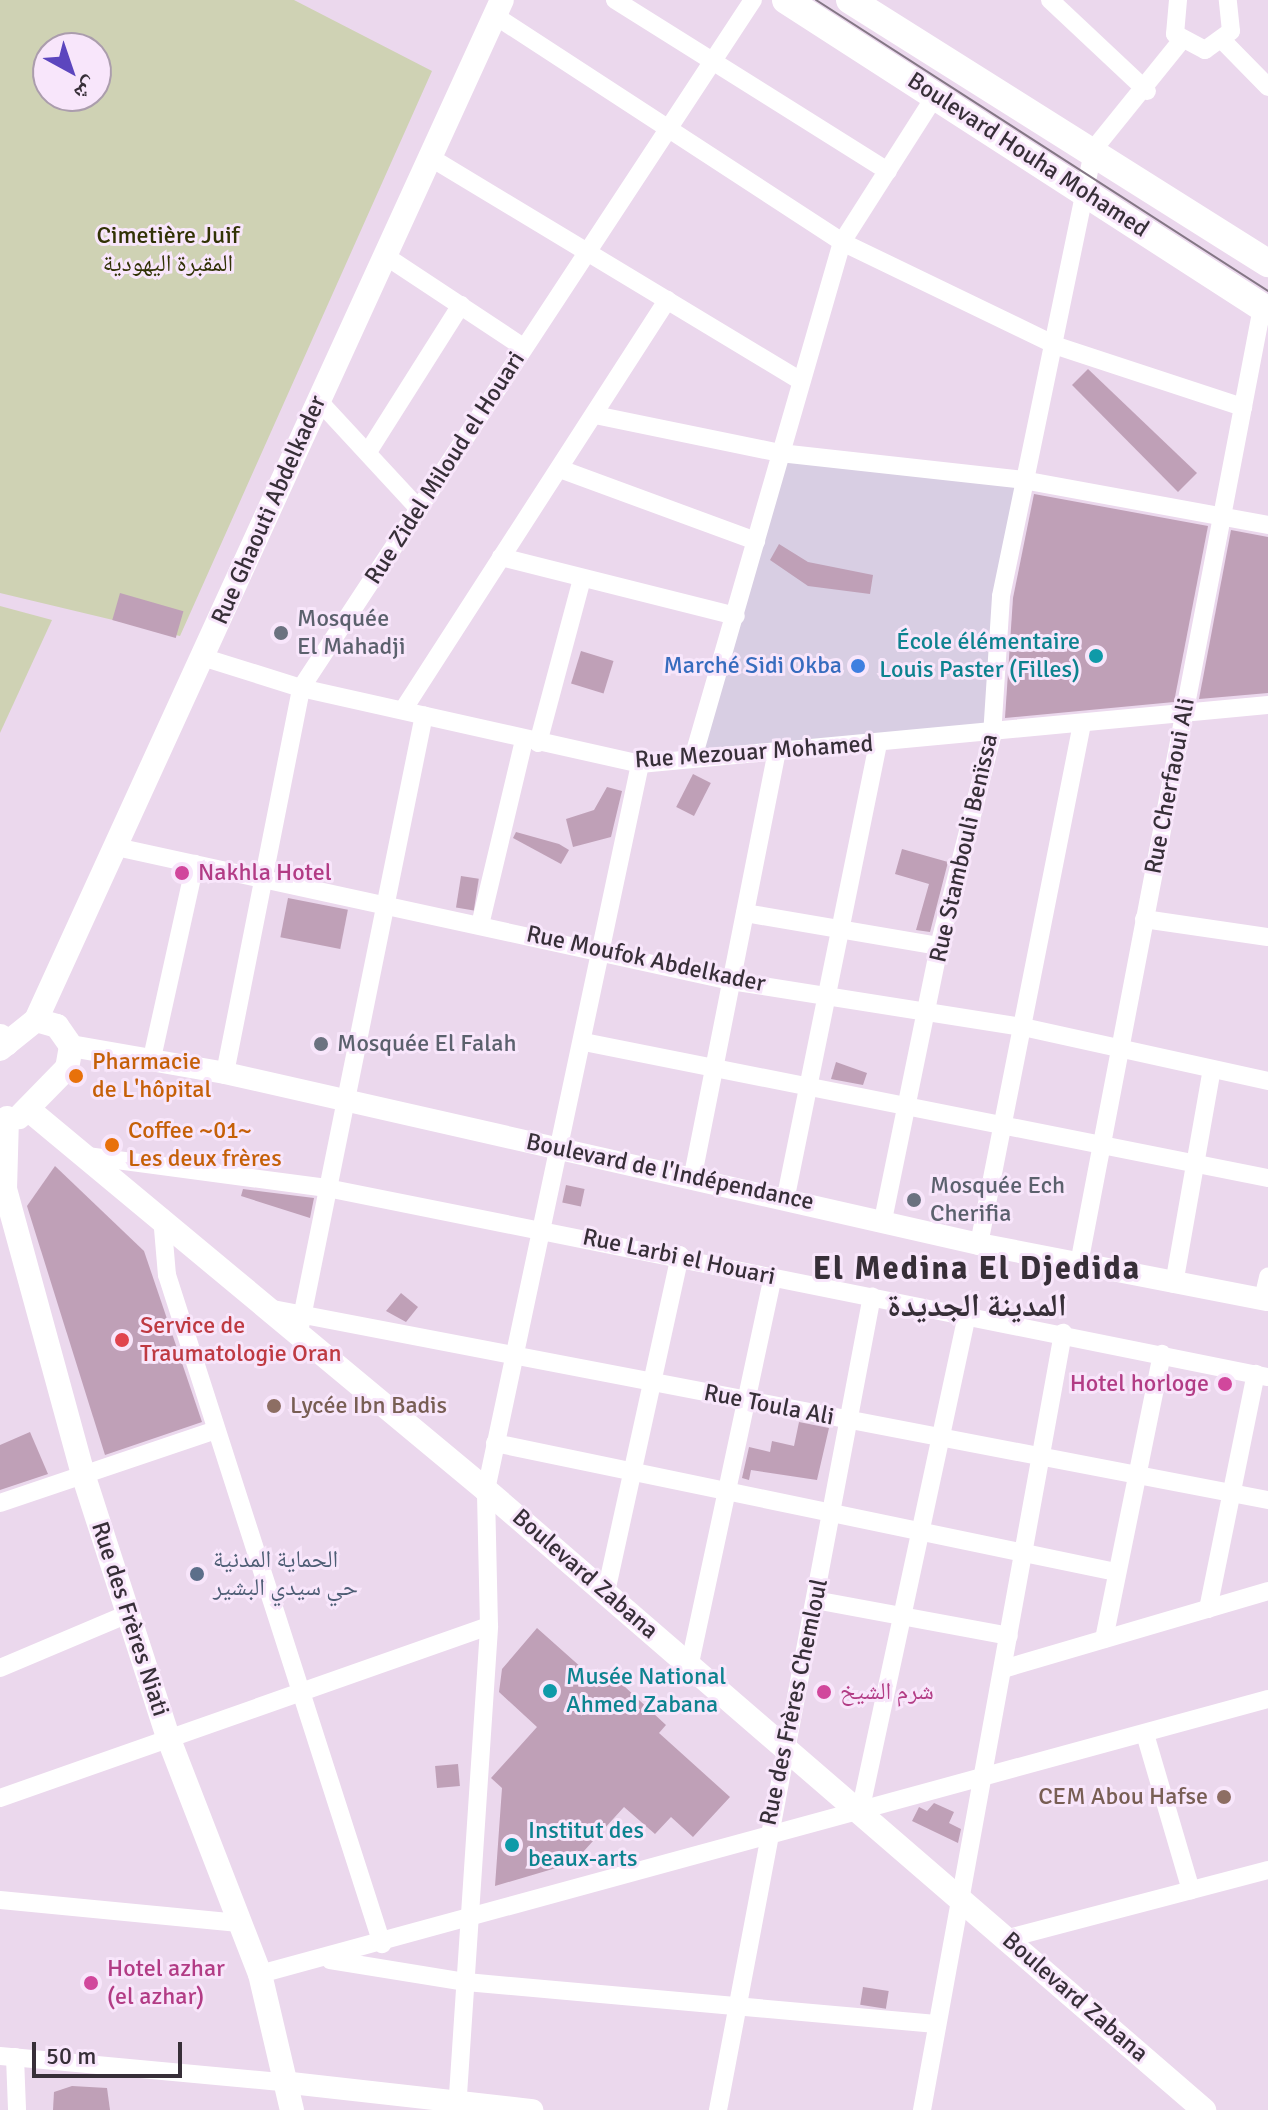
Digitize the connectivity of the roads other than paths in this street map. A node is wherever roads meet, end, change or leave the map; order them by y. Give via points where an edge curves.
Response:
1 (615, 0) edge
2 (753, 0) edge
3 (786, 0) edge
4 (850, 0) edge
5 (1050, 0) edge
6 (1178, 0) edge
7 (1228, 0) edge
8 (498, 8) edge
9 (1181, 41) junction
10 (1224, 42) junction
11 (711, 60) junction
12 (1268, 87) edge
13 (1147, 91) junction
14 (935, 96) junction
15 (670, 126) junction
16 (1093, 150) junction
17 (428, 156) junction
18 (888, 171) junction
19 (1088, 191) junction
20 (842, 242) junction
21 (585, 251) junction
22 (387, 257) junction
23 (1268, 263) edge
24 (667, 300) junction
25 (461, 305) junction
26 (1265, 309) edge
27 (1057, 346) junction
28 (523, 347) junction
29 (801, 381) junction
30 (318, 400) junction
31 (1243, 407) junction
32 (595, 415) junction
33 (368, 452) junction
34 (780, 453) junction
35 (560, 469) junction
36 (1023, 480) junction
37 (419, 509) junction
38 (1223, 518) junction
39 (1268, 525) edge
40 (756, 541) junction
41 (501, 557) junction
42 (582, 579) junction
43 (736, 616) junction
44 (202, 657) junction
45 (301, 688) junction
46 (1268, 705) edge
47 (403, 710) junction
48 (424, 715) junction
49 (1184, 715) junction
50 (1082, 724) junction
51 (992, 736) junction
52 (531, 742) junction
53 (878, 744) junction
54 (777, 752) junction
55 (693, 758) junction
56 (640, 764) junction
57 (121, 848) junction
58 (195, 864) junction
59 (266, 880) junction
60 (383, 905) junction
61 (745, 913) junction
62 (1144, 919) junction
63 (480, 925) junction
64 (840, 930) junction
65 (1268, 937) edge
66 (939, 946) junction
67 (604, 950) junction
68 (731, 981) junction
69 (827, 992) junction
70 (928, 1010) junction
71 (36, 1020) junction
72 (1023, 1027) junction
73 (584, 1042) junction
74 (2, 1043) edge
75 (71, 1046) junction
76 (1120, 1049) junction
77 (152, 1058) junction
78 (716, 1066) junction
79 (1212, 1069) junction
80 (225, 1073) junction
81 (1268, 1081) edge
82 (810, 1082) junction
83 (346, 1100) junction
84 (908, 1104) junction
85 (12, 1115) edge
86 (1005, 1121) junction
87 (1101, 1140) junction
88 (557, 1149) junction
89 (87, 1156) junction
90 (1194, 1162) junction
91 (693, 1175) junction
92 (1268, 1178) edge
93 (327, 1188) junction
94 (786, 1196) junction
95 (2, 1198) edge
96 (162, 1217) junction
97 (883, 1220) junction
98 (543, 1230) junction
99 (979, 1244) junction
100 (680, 1255) junction
101 (1079, 1264) junction
102 (773, 1277) junction
103 (1268, 1277) edge
104 (1174, 1284) junction
105 (872, 1296) junction
106 (1265, 1300) edge
107 (967, 1315) junction
108 (300, 1325) junction
109 (1063, 1333) junction
110 (1162, 1354) junction
111 (513, 1358) junction
112 (1262, 1375) edge
113 (653, 1384) junction
114 (747, 1401) junction
115 (849, 1421) junction
116 (216, 1430) junction
117 (944, 1440) junction
118 (495, 1443) junction
119 (1039, 1456) junction
120 (635, 1472) junction
121 (83, 1474) junction
122 (1133, 1474) junction
123 (486, 1490) junction
124 (727, 1491) junction
125 (1231, 1493) junction
126 (1268, 1500) edge
127 (0, 1503) edge
128 (832, 1515) junction
129 (924, 1534) junction
130 (1023, 1553) junction
131 (1116, 1572) junction
132 (1268, 1591) edge
133 (606, 1592) junction
134 (815, 1600) junction
135 (1208, 1609) junction
136 (128, 1614) junction
137 (905, 1617) junction
138 (489, 1626) junction
139 (1009, 1636) junction
140 (1104, 1639) junction
141 (690, 1663) junction
142 (0, 1668) edge
143 (1003, 1669) junction
144 (298, 1690) junction
145 (1268, 1699) edge
146 (1145, 1734) junction
147 (168, 1737) junction
148 (786, 1745) junction
149 (979, 1781) junction
150 (0, 1798) edge
151 (860, 1812) junction
152 (766, 1832) junction
153 (1268, 1870) edge
154 (1191, 1890) junction
155 (958, 1896) junction
156 (0, 1900) edge
157 (469, 1922) junction
158 (239, 1923) junction
159 (1009, 1938) junction
160 (382, 1944) junction
161 (323, 1959) junction
162 (260, 1974) junction
163 (466, 1982) junction
164 (739, 2002) junction
165 (936, 2024) junction
166 (8, 2057) edge
167 (291, 2083) junction
168 (457, 2107) edge
169 (17, 2110) edge
170 (292, 2110) edge
171 (532, 2110) edge
172 (718, 2110) edge
173 (922, 2110) edge
174 (1204, 2110) edge

1 - 11 street
2 - 11 street, Rue Zidel Miloud el Houari
3 - 14 main road, Boulevard Houha Mohamed
4 - 16 main road, Boulevard Houha Mohamed
5 - 13 street
6 - 9 street via 1171,24
7 - 10 street via 1234,16
8 - 15 street
8 - 17 main road, Rue Ghaouti Abdelkader
9 - 10 street via 1205,50
9 - 13 street
10 - 12 street
11 - 15 street, Rue Zidel Miloud el Houari
11 - 18 street
13 - 16 street
14 - 18 street
14 - 19 main road, Boulevard Houha Mohamed
15 - 20 street
15 - 21 street, Rue Zidel Miloud el Houari
16 - 19 street, Rue Stambouli Benïssa
16 - 23 main road, Boulevard Houha Mohamed
17 - 21 street
17 - 22 main road, Rue Ghaouti Abdelkader
18 - 20 street
19 - 26 main road, Boulevard Houha Mohamed
19 - 27 street, Rue Stambouli Benïssa
20 - 27 street
20 - 29 street
21 - 24 street
21 - 28 street, Rue Zidel Miloud el Houari
22 - 25 street
22 - 30 main road, Rue Ghaouti Abdelkader
24 - 29 street
24 - 32 street
25 - 28 street
25 - 33 street
26 - 31 street, Rue Cherfaoui Ali
27 - 31 street
27 - 36 street, Rue Stambouli Benïssa
28 - 37 street, Rue Zidel Miloud el Houari
29 - 34 street
30 - 33 street
30 - 44 main road, Rue Ghaouti Abdelkader
31 - 38 street, Rue Cherfaoui Ali
32 - 34 street
32 - 35 street
33 - 37 street
34 - 36 street
34 - 40 street
35 - 40 street
35 - 41 street
36 - 38 street
36 - 51 street, Rue Stambouli Benïssa via 1001,596
37 - 45 street, Rue Zidel Miloud el Houari
38 - 39 street
38 - 49 street, Rue Cherfaoui Ali
40 - 43 street
41 - 42 street
41 - 47 street
42 - 43 street
42 - 52 street
43 - 55 street
44 - 45 street, Rue Mezouar Mohamed
44 - 57 main road, Rue Ghaouti Abdelkader
45 - 47 street, Rue Mezouar Mohamed
45 - 59 street, Rue Zidel Miloud el Houari
46 - 49 street, Rue Mezouar Mohamed
47 - 48 street, Rue Mezouar Mohamed
48 - 52 street, Rue Mezouar Mohamed
48 - 60 street
49 - 50 street, Rue Mezouar Mohamed
49 - 62 street, Rue Cherfaoui Ali
50 - 51 street, Rue Mezouar Mohamed
50 - 72 street
51 - 53 street, Rue Mezouar Mohamed
51 - 66 street, Rue Stambouli Benïssa
52 - 56 street, Rue Mezouar Mohamed
52 - 63 street
53 - 54 street, Rue Mezouar Mohamed
53 - 64 street
54 - 55 street, Rue Mezouar Mohamed
54 - 61 street
55 - 56 street, Rue Mezouar Mohamed
56 - 67 street
57 - 58 street, Rue Moufok Abdelkader
57 - 71 main road, Rue Ghaouti Abdelkader
58 - 59 street, Rue Moufok Abdelkader
58 - 77 street
59 - 60 street, Rue Moufok Abdelkader
59 - 80 street, Rue Zidel Miloud el Houari
60 - 63 street, Rue Moufok Abdelkader
60 - 83 street
61 - 64 street
61 - 68 street
62 - 65 street
62 - 76 street, Rue Cherfaoui Ali
63 - 67 street, Rue Moufok Abdelkader
64 - 66 street
64 - 69 street
66 - 70 street, Rue Stambouli Benïssa
67 - 68 street, Rue Moufok Abdelkader
67 - 73 street
68 - 69 street, Rue Moufok Abdelkader
68 - 78 street
69 - 70 street, Rue Moufok Abdelkader
69 - 82 street
70 - 72 street, Rue Moufok Abdelkader
70 - 84 street, Rue Stambouli Benïssa
71 - 74 main road
71 - 75 main road via 57,1026
72 - 76 street, Rue Moufok Abdelkader
72 - 86 street
73 - 78 street
73 - 88 street
75 - 77 street, Boulevard de l'Indépendance
75 - 85 main road via 67,1068
76 - 79 street, Rue Moufok Abdelkader
76 - 87 street, Rue Cherfaoui Ali
77 - 80 street, Boulevard de l'Indépendance
78 - 82 street
78 - 91 street
79 - 81 street, Rue Moufok Abdelkader
79 - 90 street
80 - 83 street, Boulevard de l'Indépendance
82 - 84 street
82 - 94 street
83 - 88 street, Boulevard de l'Indépendance
83 - 93 street
84 - 86 street
84 - 97 street, Rue Stambouli Benïssa
85 - 89 main road, Boulevard Zabana
85 - 95 main road, Rue des Frères Niati
86 - 87 street
86 - 99 street
87 - 90 street
87 - 101 street, Rue Cherfaoui Ali
88 - 91 street, Boulevard de l'Indépendance
88 - 98 street
89 - 93 street, Rue Larbi el Houari
89 - 96 main road, Boulevard Zabana
90 - 92 street
90 - 104 street
91 - 94 street, Boulevard de l'Indépendance
93 - 98 street, Rue Larbi el Houari
93 - 108 street
94 - 97 street, Boulevard de l'Indépendance
95 - 121 main road, Rue des Frères Niati
96 - 108 main road, Boulevard Zabana via 271,1308
96 - 116 street via 167,1275
97 - 99 street, Boulevard de l'Indépendance
98 - 100 street, Rue Larbi el Houari
98 - 111 street
99 - 101 street, Boulevard de l'Indépendance
100 - 102 street, Rue Larbi el Houari
100 - 113 street
101 - 104 street, Boulevard de l'Indépendance
102 - 105 street, Rue Larbi el Houari
102 - 114 street
103 - 106 street
104 - 106 street, Boulevard de l'Indépendance
105 - 107 street, Rue Larbi el Houari
105 - 115 street, Rue des Frères Chemloul
107 - 109 street, Rue Larbi el Houari
107 - 117 street
108 - 111 street, Rue Toula Ali
108 - 123 main road, Boulevard Zabana
109 - 110 street, Rue Larbi el Houari
109 - 119 street
110 - 112 street, Rue Larbi el Houari
110 - 122 street
111 - 113 street, Rue Toula Ali
111 - 118 street
112 - 125 street
113 - 114 street, Rue Toula Ali
113 - 120 street
114 - 115 street, Rue Toula Ali
114 - 124 street
115 - 117 street, Rue Toula Ali
115 - 128 street, Rue des Frères Chemloul
116 - 121 street
116 - 144 street
117 - 119 street, Rue Toula Ali
117 - 129 street
118 - 120 street
118 - 123 street
119 - 122 street, Rue Toula Ali
119 - 130 street
120 - 124 street
120 - 133 street
121 - 127 street
121 - 136 main road, Rue des Frères Niati
122 - 125 street, Rue Toula Ali
122 - 131 street
123 - 133 main road, Boulevard Zabana
123 - 138 street
124 - 128 street
124 - 141 street
125 - 126 street, Rue Toula Ali
125 - 135 street
128 - 129 street
128 - 134 street, Rue des Frères Chemloul
129 - 130 street
129 - 137 street
130 - 131 street
130 - 139 street
131 - 140 street
132 - 135 street
133 - 141 main road, Boulevard Zabana
134 - 137 street
134 - 148 street, Rue des Frères Chemloul
135 - 140 street
136 - 142 street
136 - 147 main road, Rue des Frères Niati
137 - 139 street
137 - 151 street
138 - 144 street
138 - 157 street
139 - 143 street
140 - 143 street
141 - 148 main road, Boulevard Zabana
143 - 149 street
144 - 147 street
144 - 160 street
145 - 146 street
146 - 149 street
146 - 154 street
147 - 150 street
147 - 158 main road, Rue des Frères Niati
148 - 151 main road, Boulevard Zabana
148 - 152 street, Rue des Frères Chemloul
149 - 151 street
149 - 155 street
151 - 152 street
151 - 155 main road, Boulevard Zabana
152 - 157 street
152 - 164 street, Rue des Frères Chemloul
153 - 154 street
154 - 159 street
155 - 159 main road, Boulevard Zabana
155 - 165 street
156 - 158 street
157 - 160 street
157 - 163 street
158 - 162 main road, Rue des Frères Niati
159 - 174 main road, Boulevard Zabana
160 - 161 street
161 - 162 street
161 - 163 street
162 - 167 main road, Rue des Frères Niati
163 - 164 street
163 - 168 street
164 - 165 street
164 - 172 street, Rue des Frères Chemloul
165 - 173 street
166 - 167 street
166 - 169 street
167 - 168 street
167 - 170 main road, Rue des Frères Niati
168 - 171 street

